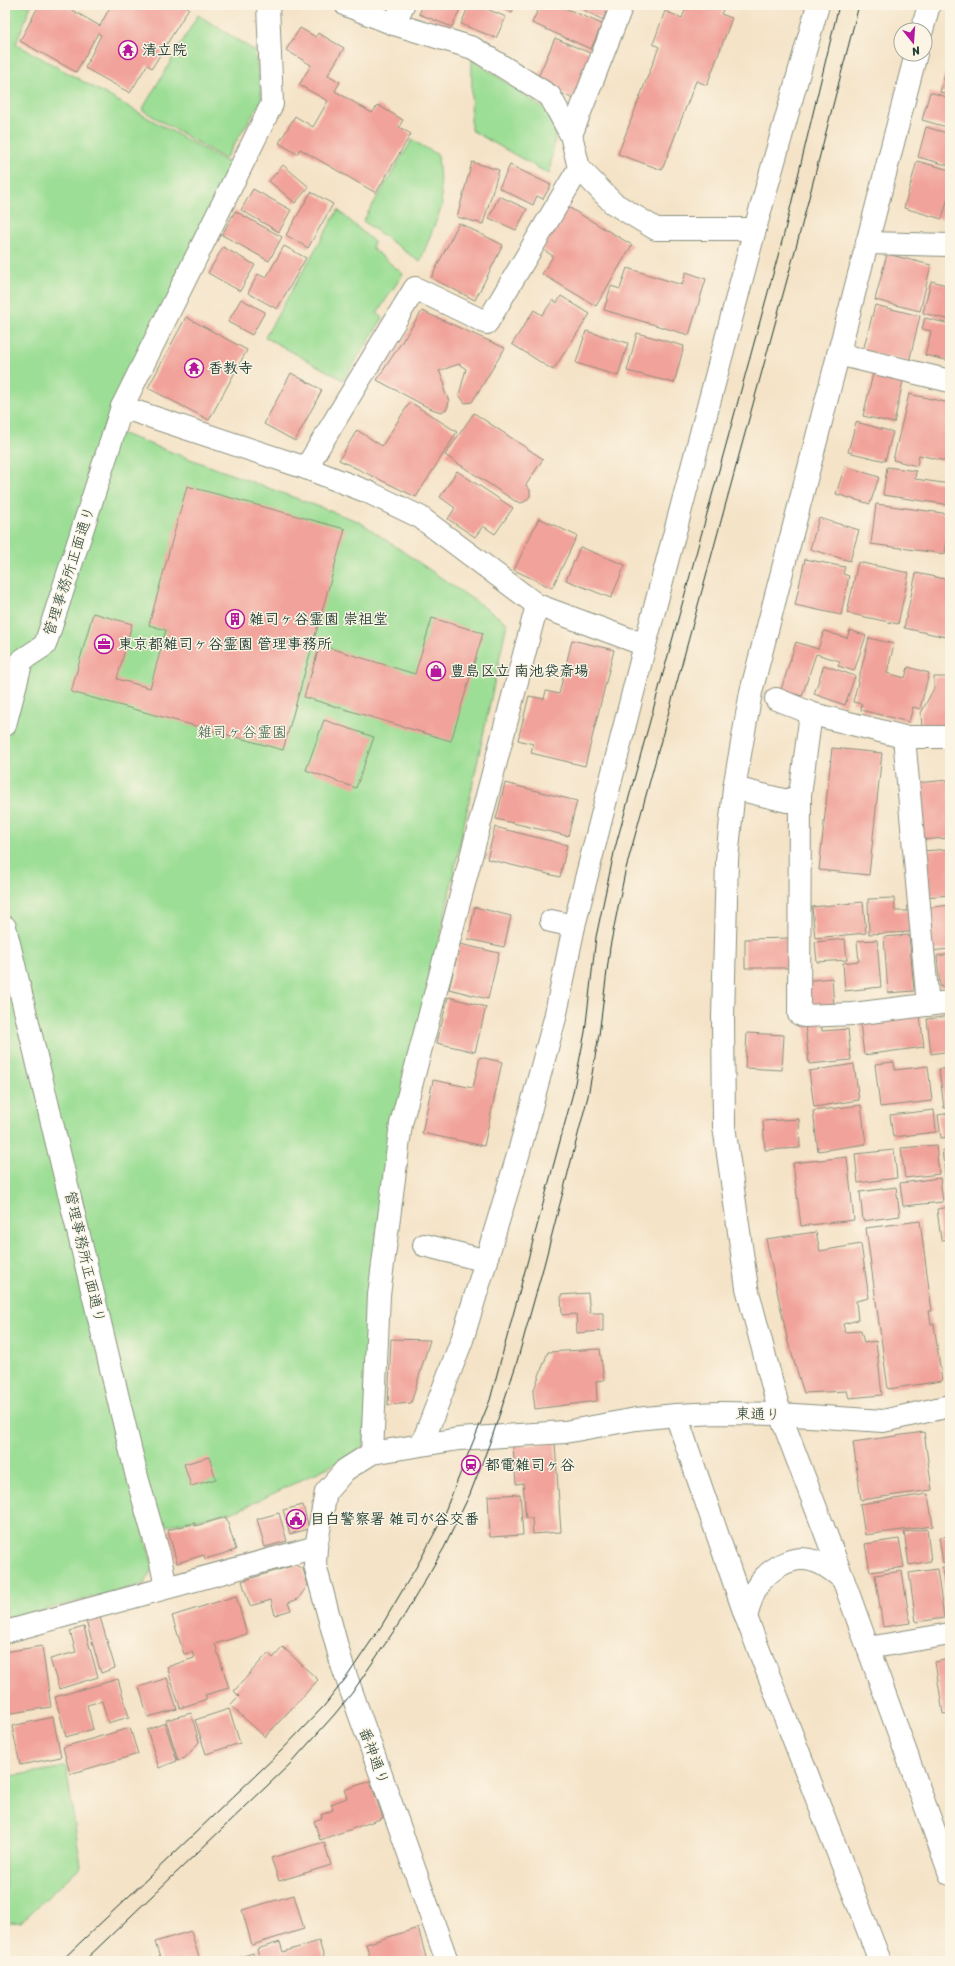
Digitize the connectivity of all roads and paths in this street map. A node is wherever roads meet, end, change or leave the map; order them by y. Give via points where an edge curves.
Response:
1 (268, 5) edge
2 (346, 5) edge
3 (622, 5) edge
4 (818, 5) edge
5 (929, 5) edge
6 (399, 14) edge
7 (924, 22) edge
8 (914, 62) edge
9 (571, 135) junction
10 (579, 168) junction
11 (755, 229) junction
12 (867, 243) junction
13 (950, 245) edge
14 (838, 354) junction
15 (950, 381) edge
16 (122, 407) junction
17 (306, 468) junction
18 (537, 605) junction
19 (645, 645) junction
20 (776, 699) dead end
21 (813, 714) junction
22 (5, 725) edge
23 (904, 737) junction
24 (950, 737) edge
25 (734, 788) junction
26 (800, 795) junction
27 (551, 921) dead end
28 (574, 926) junction
29 (5, 927) edge
30 (950, 1002) edge
31 (928, 1005) junction
32 (424, 1245) dead end
33 (487, 1261) junction
34 (950, 1406) edge
35 (780, 1414) junction
36 (676, 1415) junction
37 (422, 1444) junction
38 (372, 1452) junction
39 (316, 1547) junction
40 (843, 1579) junction
41 (166, 1586) junction
42 (746, 1617) junction
43 (5, 1632) edge
44 (950, 1634) edge
45 (868, 1648) junction
46 (950, 1874) edge
47 (447, 1961) edge
48 (880, 1961) edge

1 - 16 street, 管理事務所正面通り via 272,104
2 - 6 street
3 - 9 street
4 - 11 street
5 - 7 street
6 - 9 street via 473,48 550,96
8 - 12 street
9 - 10 street
10 - 11 street via 613,203 656,229
10 - 17 street via 487,323 414,288
11 - 19 street
12 - 13 street
12 - 14 street
14 - 15 street
14 - 25 street via 751,692
16 - 17 street
16 - 22 street, 管理事務所正面通り via 45,645 22,660
17 - 18 street via 368,492 420,517
18 - 19 street
18 - 38 street via 401,1124 379,1295
19 - 28 street
20 - 21 street
21 - 23 street
21 - 26 street
23 - 24 street
23 - 31 street
25 - 26 street via 787,801
25 - 35 street via 727,868 722,1017 724,1126 747,1288
26 - 31 street via 799,1014 853,1014
27 - 28 street
28 - 33 street via 555,1018
29 - 41 street, 管理事務所正面通り via 137,1477
30 - 31 street
32 - 33 street
33 - 37 street via 462,1340
34 - 35 street, 東通り via 883,1421
35 - 36 street, 東通り
35 - 40 street
36 - 37 street, 東通り via 636,1419 565,1432
36 - 42 street
37 - 38 street, 東通り
38 - 39 street, 番神通り via 345,1470 326,1492
39 - 41 street
39 - 47 street, 番神通り via 315,1565 342,1665
40 - 42 street via 824,1565 812,1560 794,1560 776,1566 755,1590
40 - 45 street
41 - 43 street
42 - 48 street
44 - 45 street
45 - 46 street

